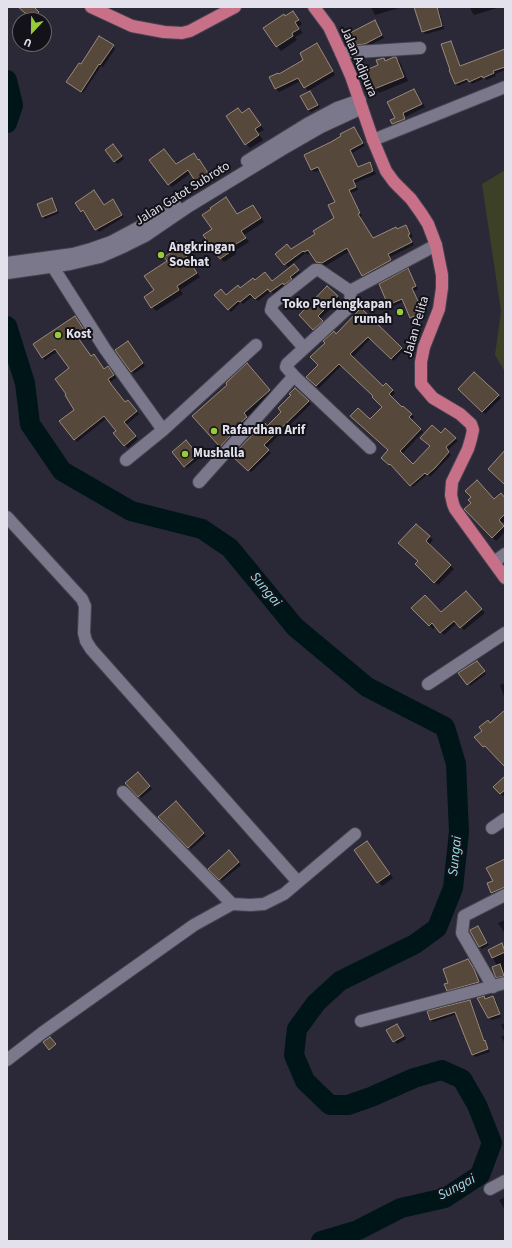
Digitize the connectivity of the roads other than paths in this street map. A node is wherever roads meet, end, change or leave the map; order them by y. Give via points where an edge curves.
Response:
1 (91, 7) edge
2 (234, 7) edge
3 (314, 7) edge
4 (420, 48) dead end
5 (341, 53) junction
6 (505, 87) edge
7 (361, 104) junction
8 (373, 140) junction
9 (186, 204) junction
10 (436, 245) junction
11 (12, 267) edge
12 (53, 267) junction
13 (350, 291) junction
14 (256, 345) dead end
15 (304, 348) junction
16 (294, 376) junction
17 (163, 430) junction
18 (370, 448) dead end
19 (126, 460) dead end
20 (199, 482) dead end
21 (7, 517) edge
22 (505, 554) edge
23 (494, 562) junction
24 (505, 578) edge
25 (505, 633) edge
26 (428, 684) dead end
27 (123, 792) dead end
28 (505, 819) edge
29 (492, 828) dead end
30 (355, 834) dead end
31 (298, 882) junction
32 (505, 895) edge
33 (232, 904) junction
34 (505, 983) edge
35 (492, 986) junction
36 (361, 1021) dead end
37 (7, 1060) edge
38 (505, 1181) edge
39 (490, 1189) dead end

1 - 2 highway via 132,26 182,33
3 - 5 highway, Jalan Adipura via 329,28
4 - 5 street
5 - 7 highway, Jalan Adipura
6 - 8 street
7 - 8 highway, Jalan Pelita
7 - 9 street, Jalan Gatot Subroto via 337,108 307,124
8 - 10 highway, Jalan Pelita via 386,171 421,213
9 - 11 street, Jalan Gatot Subroto via 111,242 73,254
9 - 12 street, Jalan Gatot Subroto via 145,236 126,246 100,257
10 - 13 street
10 - 23 highway, Jalan Pelita via 442,288 439,309 422,355 421,384 433,398 460,414 471,424 473,430 468,449 452,482 452,504
11 - 12 street, Jalan Gatot Subroto
12 - 17 street via 105,349
13 - 15 street via 352,302 348,308
13 - 15 street via 319,270 315,270 273,303 270,310
14 - 17 street
15 - 16 street via 287,364 286,367
16 - 18 street
16 - 20 street
17 - 19 street
21 - 31 street via 82,599 86,606 84,633 91,649
22 - 23 street
23 - 24 highway, Jalan Pelita
25 - 26 street
27 - 33 street
28 - 29 street
30 - 31 street
31 - 33 street via 284,894 264,904
32 - 35 street via 464,916 462,933
33 - 37 street via 194,925
34 - 35 street
35 - 36 street
38 - 39 street

